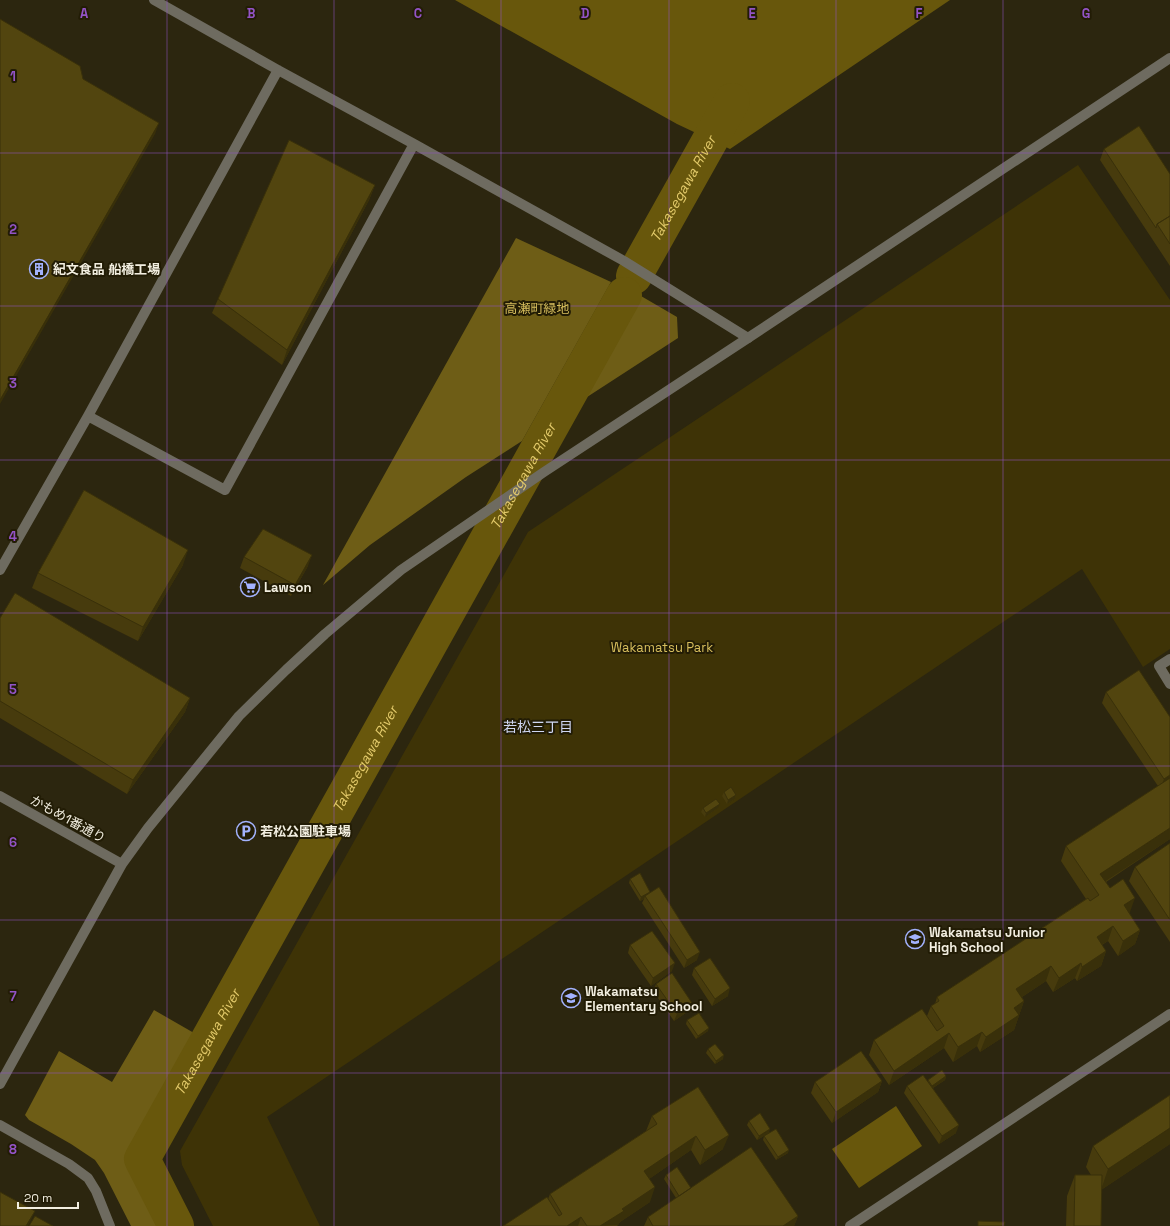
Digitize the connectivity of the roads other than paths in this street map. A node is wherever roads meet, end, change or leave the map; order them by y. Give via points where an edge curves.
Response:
1 (154, 0) edge
2 (1170, 58) edge
3 (278, 70) junction
4 (414, 144) junction
5 (748, 338) junction
6 (88, 416) junction
7 (0, 570) edge
8 (1170, 659) edge
9 (1170, 684) edge
10 (0, 796) edge
11 (122, 864) junction
12 (1170, 1014) edge
13 (0, 1084) edge
14 (0, 1125) edge
15 (110, 1226) edge
16 (850, 1226) edge

1 - 3 street
2 - 5 street
3 - 4 street
3 - 6 street
4 - 5 street via 624,261
4 - 6 street via 225,490
5 - 11 street via 401,570 325,634 240,716 148,828
6 - 7 street
8 - 9 street via 1159,666
10 - 11 street, かもめ1番通り
11 - 13 street
12 - 16 street
14 - 15 street via 69,1164 88,1178

